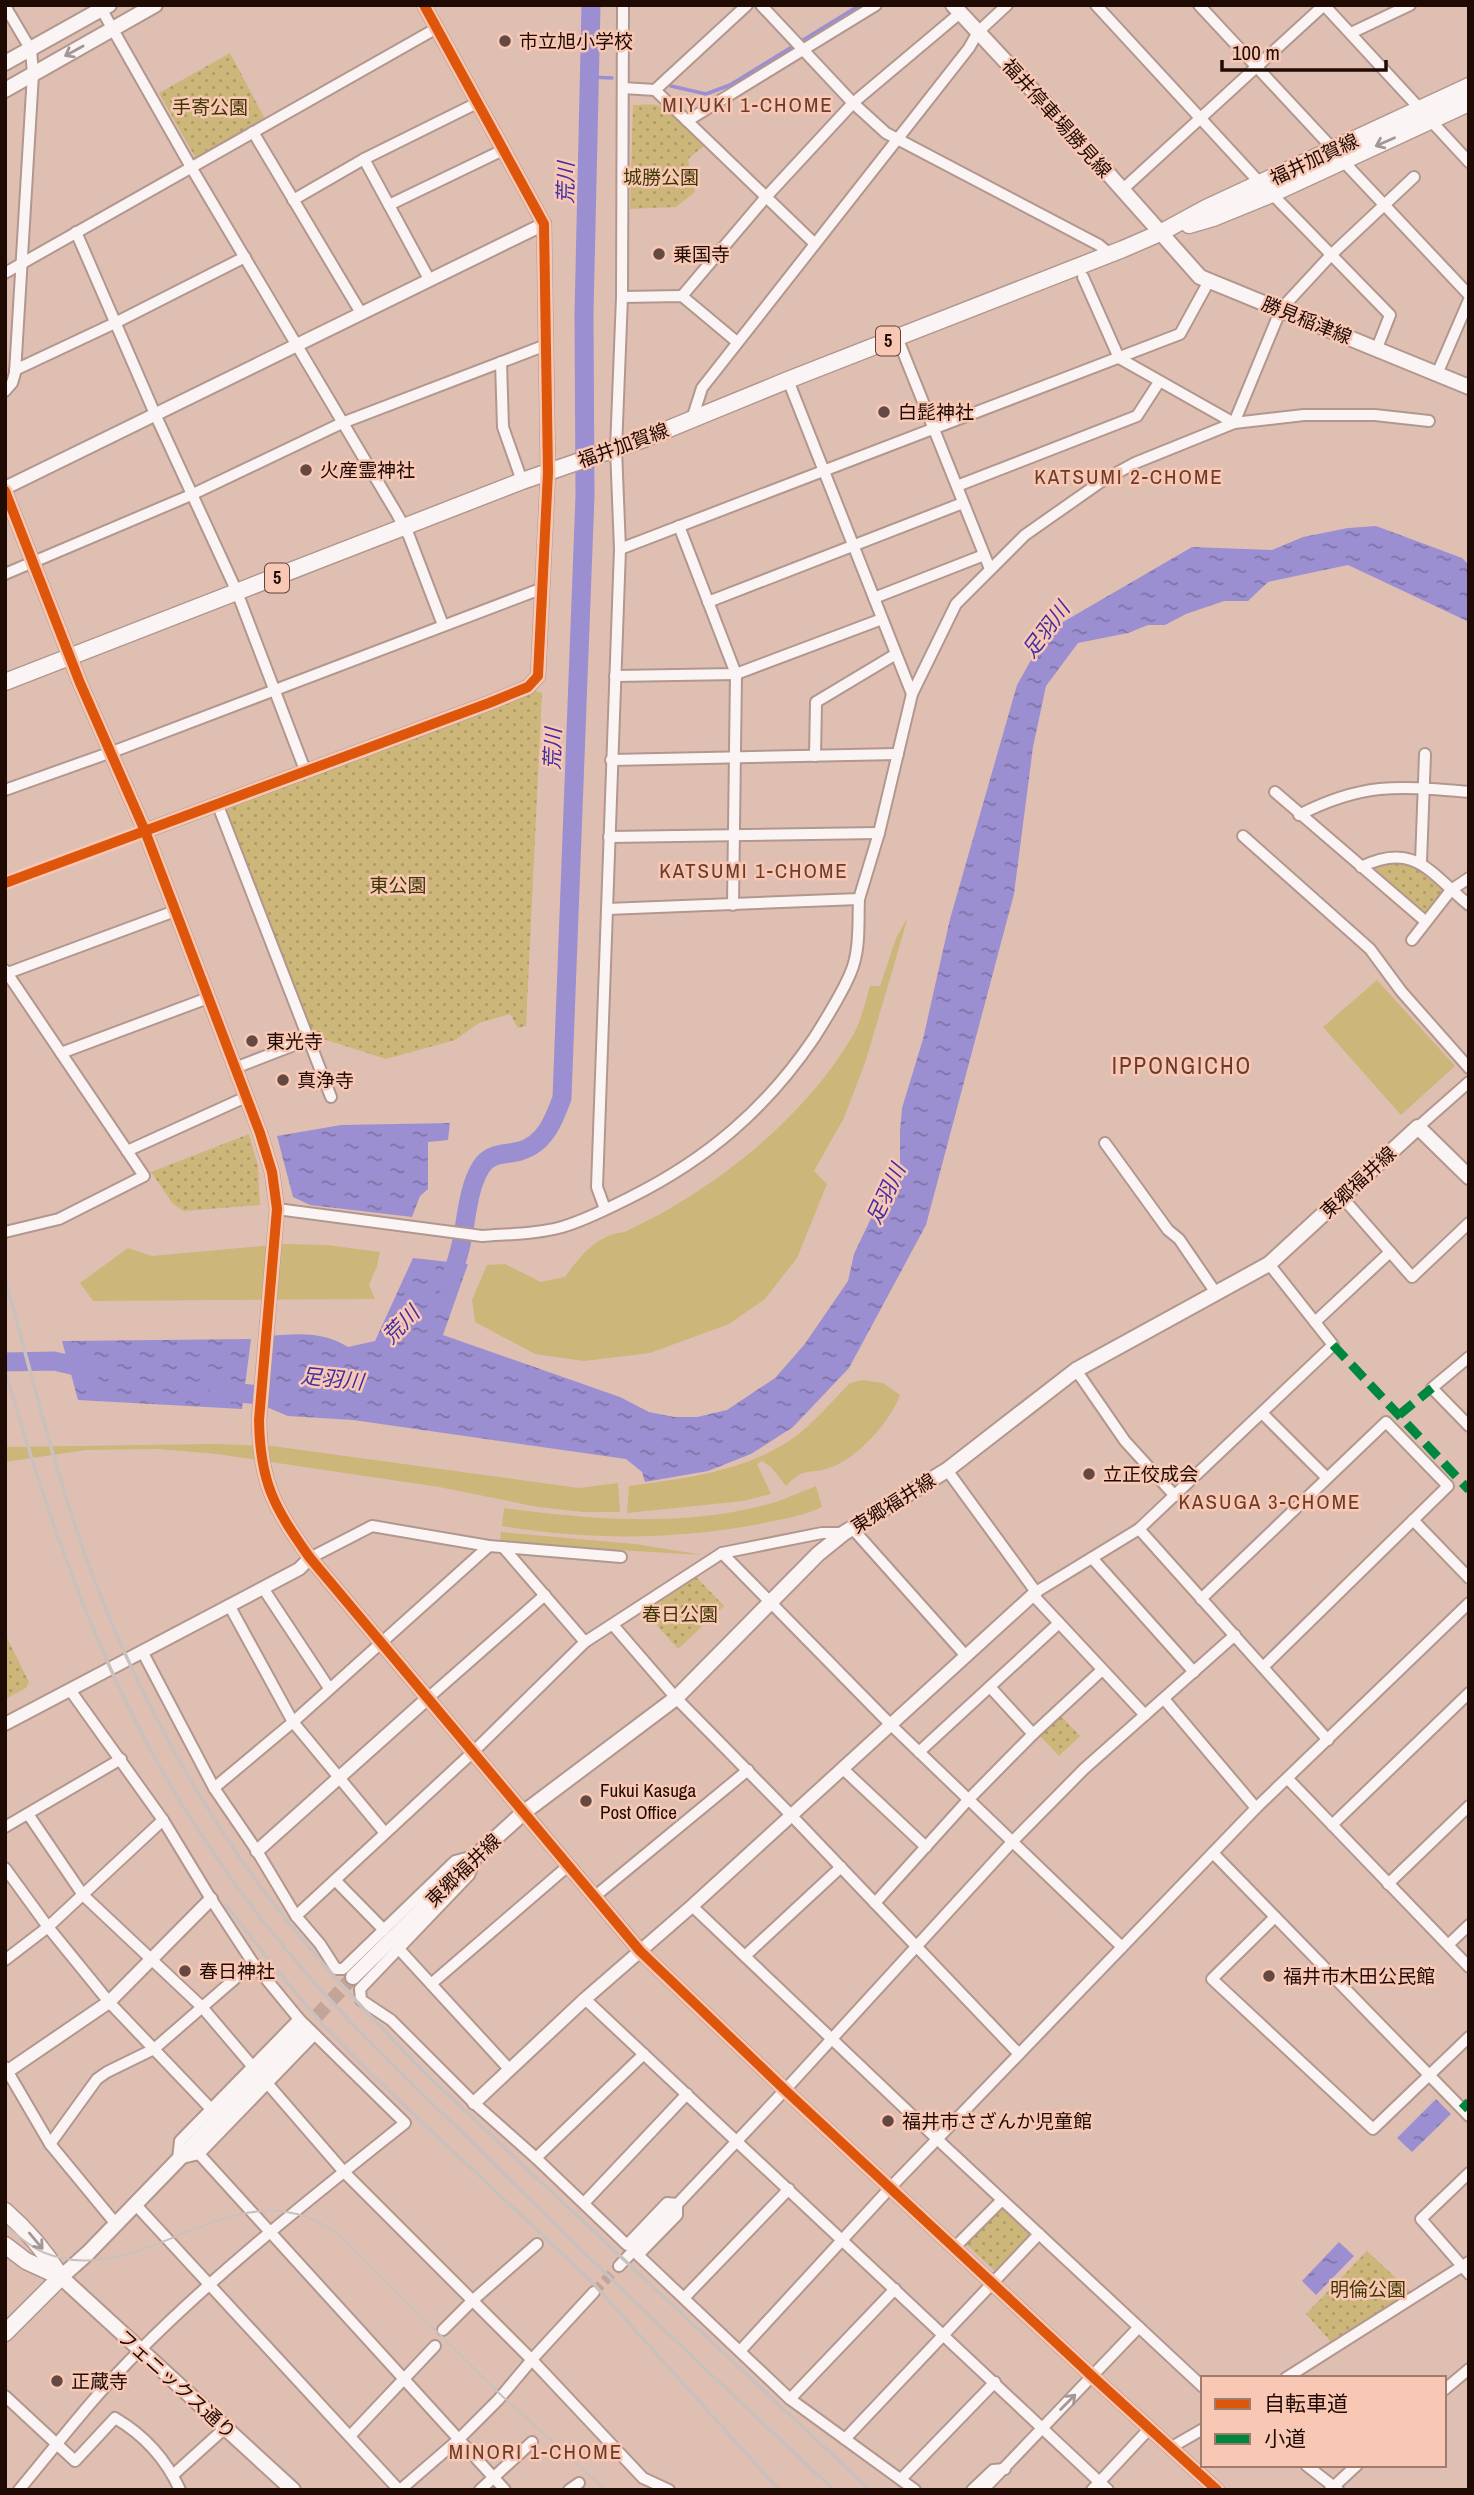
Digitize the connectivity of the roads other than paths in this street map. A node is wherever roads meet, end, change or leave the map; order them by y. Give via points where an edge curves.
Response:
1 (5, 5) edge
2 (155, 5) edge
3 (424, 5) edge
4 (623, 5) edge
5 (747, 5) edge
6 (761, 5) edge
7 (876, 5) edge
8 (1007, 5) edge
9 (1096, 5) edge
10 (1199, 5) edge
11 (1410, 5) edge
12 (103, 7) edge
13 (956, 9) edge
14 (437, 29) junction
15 (112, 30) junction
16 (978, 32) junction
17 (1351, 33) junction
18 (802, 49) junction
19 (31, 50) junction
20 (5, 63) edge
21 (1257, 67) junction
22 (33, 74) junction
23 (1469, 86) edge
24 (623, 88) junction
25 (5, 90) edge
26 (655, 90) junction
27 (477, 103) junction
28 (853, 103) junction
29 (1469, 103) edge
30 (1426, 116) junction
31 (1201, 118) junction
32 (687, 121) junction
33 (253, 132) junction
34 (898, 138) junction
35 (503, 150) junction
36 (1338, 155) junction
37 (364, 159) junction
38 (1469, 162) edge
39 (191, 167) junction
40 (1414, 177) dead end
41 (1266, 189) junction
42 (1122, 190) junction
43 (766, 197) junction
44 (293, 200) junction
45 (389, 205) junction
46 (1384, 205) junction
47 (544, 224) junction
48 (76, 232) junction
49 (1160, 233) junction
50 (814, 243) junction
51 (1110, 254) junction
52 (1331, 255) junction
53 (245, 257) junction
54 (23, 263) junction
55 (5, 273) edge
56 (1083, 277) dead end
57 (429, 279) junction
58 (1209, 281) junction
59 (682, 296) junction
60 (622, 297) junction
61 (1469, 298) edge
62 (1281, 309) junction
63 (362, 313) junction
64 (115, 323) junction
65 (897, 337) junction
66 (737, 342) junction
67 (298, 345) junction
68 (546, 345) junction
69 (1377, 348) junction
70 (1119, 358) junction
71 (501, 362) junction
72 (15, 370) junction
73 (1437, 374) junction
74 (788, 380) junction
75 (1159, 382) junction
76 (1469, 387) edge
77 (5, 391) edge
78 (155, 414) junction
79 (692, 419) junction
80 (1429, 421) dead end
81 (342, 423) junction
82 (1234, 423) junction
83 (934, 429) junction
84 (613, 450) junction
85 (824, 471) junction
86 (548, 472) junction
87 (522, 481) junction
88 (957, 486) junction
89 (5, 490) edge
90 (191, 495) junction
91 (963, 503) junction
92 (679, 526) junction
93 (404, 528) junction
94 (853, 546) junction
95 (620, 549) junction
96 (984, 555) junction
97 (32, 563) junction
98 (990, 569) junction
99 (5, 574) edge
100 (543, 588) junction
101 (237, 592) junction
102 (874, 598) junction
103 (708, 602) junction
104 (882, 619) junction
105 (443, 625) junction
106 (896, 654) junction
107 (69, 657) junction
108 (736, 674) junction
109 (615, 676) junction
110 (5, 682) edge
111 (274, 689) junction
112 (912, 695) junction
113 (111, 752) junction
114 (898, 754) junction
115 (1425, 754) dead end
116 (815, 756) junction
117 (735, 757) junction
118 (611, 760) junction
119 (304, 770) junction
120 (1425, 788) junction
121 (5, 790) edge
122 (1275, 792) dead end
123 (1469, 792) edge
124 (217, 803) junction
125 (1299, 815) junction
126 (145, 831) junction
127 (879, 833) junction
128 (734, 835) junction
129 (1243, 836) dead end
130 (609, 837) junction
131 (1421, 862) junction
132 (1361, 867) junction
133 (1469, 878) edge
134 (5, 883) edge
135 (1451, 890) junction
136 (859, 898) junction
137 (733, 905) junction
138 (1469, 905) edge
139 (607, 909) junction
140 (175, 911) junction
141 (1425, 921) junction
142 (1412, 940) dead end
143 (6, 972) edge
144 (208, 998) junction
145 (307, 1040) junction
146 (61, 1053) junction
147 (235, 1068) junction
148 (1469, 1068) edge
149 (1469, 1082) edge
150 (246, 1097) junction
151 (331, 1097) dead end
152 (1418, 1127) junction
153 (1105, 1143) dead end
154 (127, 1151) junction
155 (1469, 1177) edge
156 (1342, 1197) junction
157 (277, 1209) junction
158 (605, 1209) junction
159 (1469, 1223) edge
160 (5, 1232) edge
161 (1390, 1252) junction
162 (1269, 1264) junction
163 (1216, 1293) junction
164 (1315, 1322) junction
165 (1469, 1357) edge
166 (1076, 1370) junction
167 (1262, 1413) junction
168 (1469, 1426) edge
169 (947, 1470) junction
170 (1327, 1478) junction
171 (1175, 1496) junction
172 (1413, 1520) junction
173 (1139, 1529) junction
174 (848, 1530) junction
175 (489, 1546) junction
176 (503, 1547) junction
177 (722, 1553) junction
178 (621, 1557) dead end
179 (310, 1558) junction
180 (1092, 1558) junction
181 (1469, 1578) edge
182 (262, 1588) junction
183 (1035, 1593) junction
184 (545, 1595) junction
185 (1201, 1599) junction
186 (770, 1602) junction
187 (1469, 1603) edge
188 (229, 1605) junction
189 (1059, 1623) junction
190 (612, 1625) junction
191 (1235, 1635) junction
192 (381, 1642) junction
193 (585, 1642) junction
194 (142, 1651) junction
195 (966, 1656) junction
196 (1263, 1667) junction
197 (1102, 1670) junction
198 (1194, 1672) junction
199 (990, 1687) junction
200 (329, 1688) junction
201 (70, 1690) junction
202 (1469, 1693) edge
203 (428, 1698) junction
204 (676, 1698) junction
205 (1164, 1699) junction
206 (1145, 1716) junction
207 (293, 1723) junction
208 (5, 1724) edge
209 (890, 1724) junction
210 (1033, 1734) junction
211 (1328, 1740) junction
212 (473, 1752) junction
213 (919, 1752) junction
214 (121, 1759) junction
215 (842, 1768) junction
216 (748, 1770) junction
217 (339, 1778) junction
218 (1288, 1779) junction
219 (214, 1788) junction
220 (968, 1800) junction
221 (1469, 1806) edge
222 (1256, 1808) junction
223 (523, 1813) junction
224 (28, 1814) junction
225 (791, 1815) junction
226 (163, 1819) junction
227 (1332, 1825) junction
228 (5, 1827) edge
229 (385, 1833) junction
230 (1012, 1842) junction
231 (926, 1847) junction
232 (257, 1852) junction
233 (1213, 1853) junction
234 (477, 1855) junction
235 (568, 1866) junction
236 (841, 1867) junction
237 (5, 1868) edge
238 (335, 1880) junction
239 (1388, 1884) junction
240 (83, 1895) junction
241 (594, 1897) junction
242 (211, 1899) junction
243 (875, 1903) junction
244 (692, 1906) junction
245 (296, 1916) junction
246 (1275, 1917) junction
247 (1469, 1925) edge
248 (48, 1927) junction
249 (384, 1930) junction
250 (1448, 1945) junction
251 (916, 1946) junction
252 (1122, 1947) junction
253 (398, 1948) junction
254 (640, 1951) junction
255 (745, 1956) junction
256 (152, 1959) junction
257 (5, 1961) edge
258 (253, 1963) junction
259 (1469, 1967) edge
260 (353, 1977) tunnel mouth
261 (431, 1984) junction
262 (585, 1999) junction
263 (110, 2002) junction
264 (202, 2007) junction
265 (305, 2029) junction
266 (1469, 2037) edge
267 (832, 2039) junction
268 (154, 2049) junction
269 (644, 2054) junction
270 (1019, 2054) junction
271 (253, 2067) junction
272 (6, 2070) edge
273 (510, 2070) junction
274 (1430, 2076) junction
275 (267, 2083) junction
276 (785, 2090) junction
277 (687, 2094) junction
278 (474, 2103) junction
279 (212, 2110) junction
280 (1469, 2116) edge
281 (937, 2139) junction
282 (737, 2140) junction
283 (50, 2144) junction
284 (199, 2154) junction
285 (536, 2158) junction
286 (178, 2159) junction
287 (344, 2172) junction
288 (1469, 2173) edge
289 (890, 2188) junction
290 (789, 2189) junction
291 (1002, 2200) junction
292 (584, 2203) junction
293 (135, 2204) junction
294 (677, 2204) junction
295 (5, 2211) edge
296 (116, 2224) junction
297 (271, 2232) junction
298 (1040, 2234) junction
299 (842, 2239) junction
300 (537, 2244) dead end
301 (5, 2245) edge
302 (954, 2248) junction
303 (619, 2266) tunnel mouth
304 (1467, 2267) edge
305 (61, 2277) junction
306 (210, 2283) junction
307 (993, 2284) junction
308 (895, 2289) junction
309 (594, 2292) tunnel mouth
310 (684, 2298) junction
311 (472, 2301) junction
312 (1139, 2327) junction
313 (443, 2330) dead end
314 (5, 2333) edge
315 (944, 2335) junction
316 (435, 2346) dead end
317 (140, 2350) junction
318 (740, 2351) junction
319 (532, 2360) junction
320 (1469, 2369) edge
321 (1289, 2376) edge
322 (1093, 2377) junction
323 (404, 2378) junction
324 (995, 2382) junction
325 (1201, 2385) edge
326 (1446, 2388) edge
327 (5, 2396) edge
328 (790, 2399) junction
329 (1043, 2427) junction
330 (225, 2428) junction
331 (1149, 2429) junction
332 (1201, 2430) edge
333 (350, 2436) junction
334 (459, 2439) junction
335 (845, 2439) junction
336 (532, 2442) dead end
337 (57, 2445) junction
338 (1170, 2448) junction
339 (1308, 2467) edge
340 (1355, 2467) edge
341 (1004, 2469) junction
342 (173, 2475) junction
343 (494, 2477) junction
344 (901, 2479) junction
345 (1100, 2487) edge
346 (1334, 2488) edge
347 (19, 2490) edge
348 (180, 2490) edge
349 (293, 2490) edge
350 (400, 2490) edge
351 (480, 2490) edge
352 (505, 2490) edge
353 (669, 2490) edge
354 (915, 2490) edge
355 (972, 2490) edge
356 (983, 2490) edge
357 (993, 2490) edge
358 (1217, 2490) edge

1 - 19 street
2 - 15 main road
3 - 14 street
4 - 24 street
5 - 26 street
6 - 18 street
7 - 18 street
8 - 16 street
9 - 31 street
10 - 21 street
11 - 17 street
12 - 15 street
12 - 19 main road
13 - 16 main road, 福井停車場勝見線
13 - 28 street
14 - 27 street
14 - 33 street
15 -> 22 main road
15 - 39 street
16 - 34 street
16 - 42 main road, 福井停車場勝見線
17 - 21 street via 1324,5
17 - 30 street
18 - 28 street
18 - 32 street
19 - 20 main road
19 - 22 street
21 - 31 street
21 - 36 street
22 - 25 main road
22 - 54 street
23 - 30 main road, 福井加賀線 / 5
24 - 26 street
24 - 60 street
26 - 32 street
27 - 35 street
27 - 37 street
28 - 34 street via 887,134
28 - 43 street
29 - 30 main road, 福井加賀線 / 5
30 - 36 main road, 福井加賀線 / 5
30 - 38 street
31 - 41 street
31 - 42 street
32 - 43 street
33 - 39 street
33 - 44 street
34 - 50 street
34 - 51 street
35 - 45 street
35 - 47 street
36 - 41 main road, 福井加賀線 / 5
36 - 46 street
37 - 44 street
37 - 45 street
39 - 48 street
39 - 53 street
40 - 46 street
41 - 49 main road, 福井加賀線 / 5 via 1206,208
41 - 52 street
42 - 49 main road, 福井停車場勝見線
43 - 50 street
43 - 59 street
44 - 63 street
45 - 57 street
46 - 52 street
46 - 61 street
47 - 57 street
47 - 68 street
48 - 54 street
48 - 64 street
49 - 51 main road, 福井加賀線 / 5
49 - 58 main road, 勝見稲津線
50 - 66 street
51 - 65 main road, 福井加賀線 / 5
52 - 62 street
52 - 69 street via 1390,315
53 - 64 street
53 - 67 street
54 - 55 street
54 - 72 street
56 - 70 street
57 - 63 street
58 - 62 main road, 勝見稲津線
58 - 70 street via 1180,334
59 - 60 street
59 - 66 street
60 - 84 street
61 - 73 street
62 - 69 main road, 勝見稲津線
62 - 82 street
63 - 67 street
64 - 72 street
64 - 78 street
65 - 74 main road, 福井加賀線 / 5
65 - 83 street
66 - 79 street via 702,388
67 - 78 street
67 - 81 street
68 - 71 street
68 - 86 street
69 - 73 main road, 勝見稲津線
70 - 75 street
70 - 83 street
71 - 81 street
71 - 87 street via 502,427
72 - 77 street
73 - 76 main road, 勝見稲津線
74 - 79 main road, 福井加賀線 / 5
74 - 85 street
75 - 82 street
75 - 88 street via 1137,416
78 - 89 street
78 - 90 street
79 - 84 main road, 福井加賀線 / 5
80 - 82 street via 1304,415
81 - 90 street
81 - 93 street
82 - 98 street via 1102,481 1025,535
83 - 85 street
83 - 88 street
84 - 86 main road, 福井加賀線 / 5
84 - 95 street
85 - 92 street
85 - 94 street
86 - 87 main road, 福井加賀線 / 5
86 - 100 street
87 - 93 main road, 福井加賀線 / 5
88 - 91 street
89 - 97 street
90 - 97 street
90 - 101 street
91 - 94 street
91 - 96 street
92 - 95 street
92 - 103 street
93 - 101 main road, 福井加賀線 / 5
93 - 105 street
94 - 102 street
94 - 103 street
95 - 109 street
96 - 98 street
96 - 102 street
97 - 99 street
97 - 107 street
98 - 112 street via 956,604
100 - 105 street
100 - 119 street via 538,676 528,687
101 - 107 main road, 福井加賀線 / 5
101 - 111 street
102 - 104 street
103 - 108 street
104 - 106 street
104 - 108 street
105 - 111 street
106 - 112 street
106 - 116 street via 816,702
107 - 110 main road, 福井加賀線 / 5
107 - 113 street
108 - 109 street
108 - 117 street
109 - 118 street
111 - 113 street
111 - 119 street
112 - 114 street
113 - 121 street
113 - 126 street
114 - 116 street
114 - 127 street
115 - 120 street
116 - 117 street
117 - 118 street
117 - 128 street
118 - 130 street
119 - 124 street
120 - 123 street
120 - 125 street via 1357,791
120 - 131 street
122 - 125 street
124 - 126 street
124 - 145 street
125 - 132 street
126 - 134 street
126 - 140 street
127 - 128 street
127 - 136 street
128 - 130 street
128 - 137 street
129 - 148 street via 1370,949
130 - 139 street
131 - 132 street via 1394,856
131 - 135 street
132 - 141 street
133 - 135 street
135 - 138 street
135 - 141 street
136 - 137 street
136 - 158 street via 855,963 822,1026 777,1087 708,1153
137 - 139 street
139 - 158 street via 597,1187
140 - 143 street
140 - 144 street
141 - 142 street
143 - 146 street
144 - 146 street
144 - 147 street
145 - 147 street
145 - 151 street
146 - 154 street
147 - 150 street
149 - 152 street
150 - 154 street
150 - 157 street via 272,1172
152 - 155 main road
152 - 156 main road, 東郷福井線
153 - 163 street
154 - 160 street via 144,1176 59,1219
156 - 161 street
156 - 162 main road, 東郷福井線
157 - 158 street via 482,1236 561,1227
157 - 179 street via 259,1420 261,1457 276,1507
159 - 161 street via 1412,1277
161 - 164 street
162 - 163 main road, 東郷福井線
162 - 164 street
163 - 166 main road, 東郷福井線
164 - 167 street via 1333,1345
165 - 168 street via 1432,1388
166 - 169 main road, 東郷福井線
166 - 171 street via 1125,1441
167 - 170 street
167 - 171 street
169 - 174 main road, 東郷福井線
169 - 183 street
170 - 172 street via 1386,1422 1448,1486
170 - 185 street
171 - 173 street
172 - 181 street
172 - 196 street
173 - 180 street
173 - 185 street
174 - 177 street
174 - 186 main road, 東郷福井線
174 - 195 street
175 - 176 street
175 - 179 street via 372,1525
175 - 192 street
176 - 178 street
176 - 184 street
177 - 186 street
177 - 190 street
179 - 182 street
179 - 192 street
180 - 183 street
180 - 198 street
182 - 188 street
182 - 200 street
183 - 189 street
183 - 195 street
184 - 193 street
184 - 203 street
185 - 191 street
186 - 204 main road, 東郷福井線
186 - 209 street
187 - 211 street
188 - 194 street
188 - 207 street
189 - 197 street
189 - 199 street
190 - 193 street
190 - 204 street
191 - 196 street
191 - 198 street
192 - 200 street
192 - 203 street
193 - 212 street
194 - 201 street
194 - 219 street
195 - 209 street
196 - 211 street
197 - 206 street
197 - 210 street
198 - 205 street
199 - 210 street
199 - 213 street
200 - 207 street
201 - 208 street
201 - 214 street
202 - 227 street
203 - 212 street
203 - 217 street
204 - 216 street
204 - 223 main road, 東郷福井線
205 - 206 street
205 - 222 street
206 - 230 street
207 - 217 street
207 - 219 street
209 - 213 street
209 - 215 street
210 - 220 street
211 - 218 street
212 - 223 street
212 - 229 street
213 - 220 street
214 - 224 street
214 - 226 street
215 - 225 street
215 - 231 street
216 - 225 street
216 - 241 street
217 - 229 street
217 - 232 street
218 - 222 street
218 - 227 street
219 - 232 street
220 - 230 street
220 - 231 street
221 - 239 street
222 - 233 street
223 - 234 main road, 東郷福井線
223 - 235 street
224 - 228 street
224 - 240 street
225 - 236 street
225 - 244 street
226 - 240 street
226 - 242 street
227 - 239 street
229 - 238 street
230 - 251 street
230 - 252 street
231 - 243 street
232 - 245 street
233 - 246 street
233 - 252 street
234 - 249 street via 455,1861
234 - 253 street via 470,1875
234 - 260 main road, 東郷福井線
235 - 241 street
235 - 261 street
236 - 243 street
236 - 255 street
237 - 248 street
238 - 245 street
238 - 249 street
239 - 250 street
240 - 248 street
240 - 256 street
241 - 254 street
242 - 256 street
242 - 258 street
243 - 251 street
244 - 254 street
244 - 255 street
245 - 249 street via 338,1970
246 - 274 street
246 - 274 street via 1212,1979 1373,2129
247 - 250 street
248 - 257 street
248 - 263 street
250 - 259 street
251 - 267 street
251 - 270 street
252 - 270 street
253 - 261 street
253 - 278 street via 360,1989 361,2000 391,2020
254 - 262 street
254 - 276 street
255 - 267 street
256 - 263 street
256 - 264 street
258 - 264 street
258 - 265 street
261 - 273 street
262 - 269 street
262 - 273 street
263 - 268 street
263 - 272 street
264 - 268 street
264 - 271 street
265 - 271 street
265 - 275 street
265 - 286 main road
265 - 287 street via 405,2123
266 - 274 street
267 - 276 street
267 - 281 street
268 - 279 street
268 - 283 street via 97,2080
269 - 277 street
269 - 285 street
270 - 281 street
271 - 279 street
272 - 283 street
273 - 278 street
274 - 280 street
275 - 284 street
275 - 287 street
276 - 282 street
276 - 289 street
277 - 282 street
277 - 292 street
278 - 285 street
279 - 286 street via 180,2141
281 - 289 street
281 - 291 street
282 - 290 street
282 - 294 street
283 - 296 street
284 - 286 street
284 - 297 street
285 - 292 street
286 - 293 main road
287 - 297 street
287 - 311 street
288 - 304 street via 1421,2220
289 - 299 street
289 - 302 street
290 - 299 street
290 - 310 street
291 - 298 street
291 - 302 street
292 - 294 street via 627,2245 667,2203
293 - 296 main road
293 - 306 street
294 - 303 street
294 - 310 street via 677,2215 638,2255
295 -> 305 main road, フェニックス通り via 30,2234
296 - 305 main road
297 - 306 street
297 - 323 street
298 - 307 street
298 - 312 street
299 - 308 street
299 - 318 street
300 - 311 street
301 - 305 main road, フェニックス通り via 26,2262
302 - 307 street
304 - 321 street
305 - 314 main road
305 - 317 main road, フェニックス通り
306 - 317 street
306 - 333 street
307 - 315 street
307 - 322 street
308 - 315 street
308 - 328 street
309 - 319 street
310 - 318 street
311 - 313 street
311 - 319 street
312 - 322 street
312 - 325 street
315 - 324 street
315 - 335 street
316 - 323 street
317 - 330 main road, フェニックス通り
317 - 337 street
318 - 328 street
319 - 334 street
319 - 353 street via 643,2478
320 - 326 street
329 -> 322 street
322 - 331 street
323 - 333 street
323 - 334 street
324 - 329 street
324 - 344 street
327 - 337 street
328 - 335 street
329 - 341 street
329 - 345 street
330 - 342 street
330 - 349 main road, フェニックス通り
331 - 338 street
331 - 345 street
332 - 338 street
333 - 350 street
334 - 343 street
334 - 350 street
335 - 344 street
336 - 343 street
337 - 342 street via 75,2461 115,2418 134,2429
337 - 347 street
338 - 358 street
339 - 346 street
340 - 346 street
341 - 355 street via 993,2470
341 - 356 street
341 - 357 street via 1004,2478
342 - 348 street
343 - 351 street
343 - 352 street
344 - 354 street

